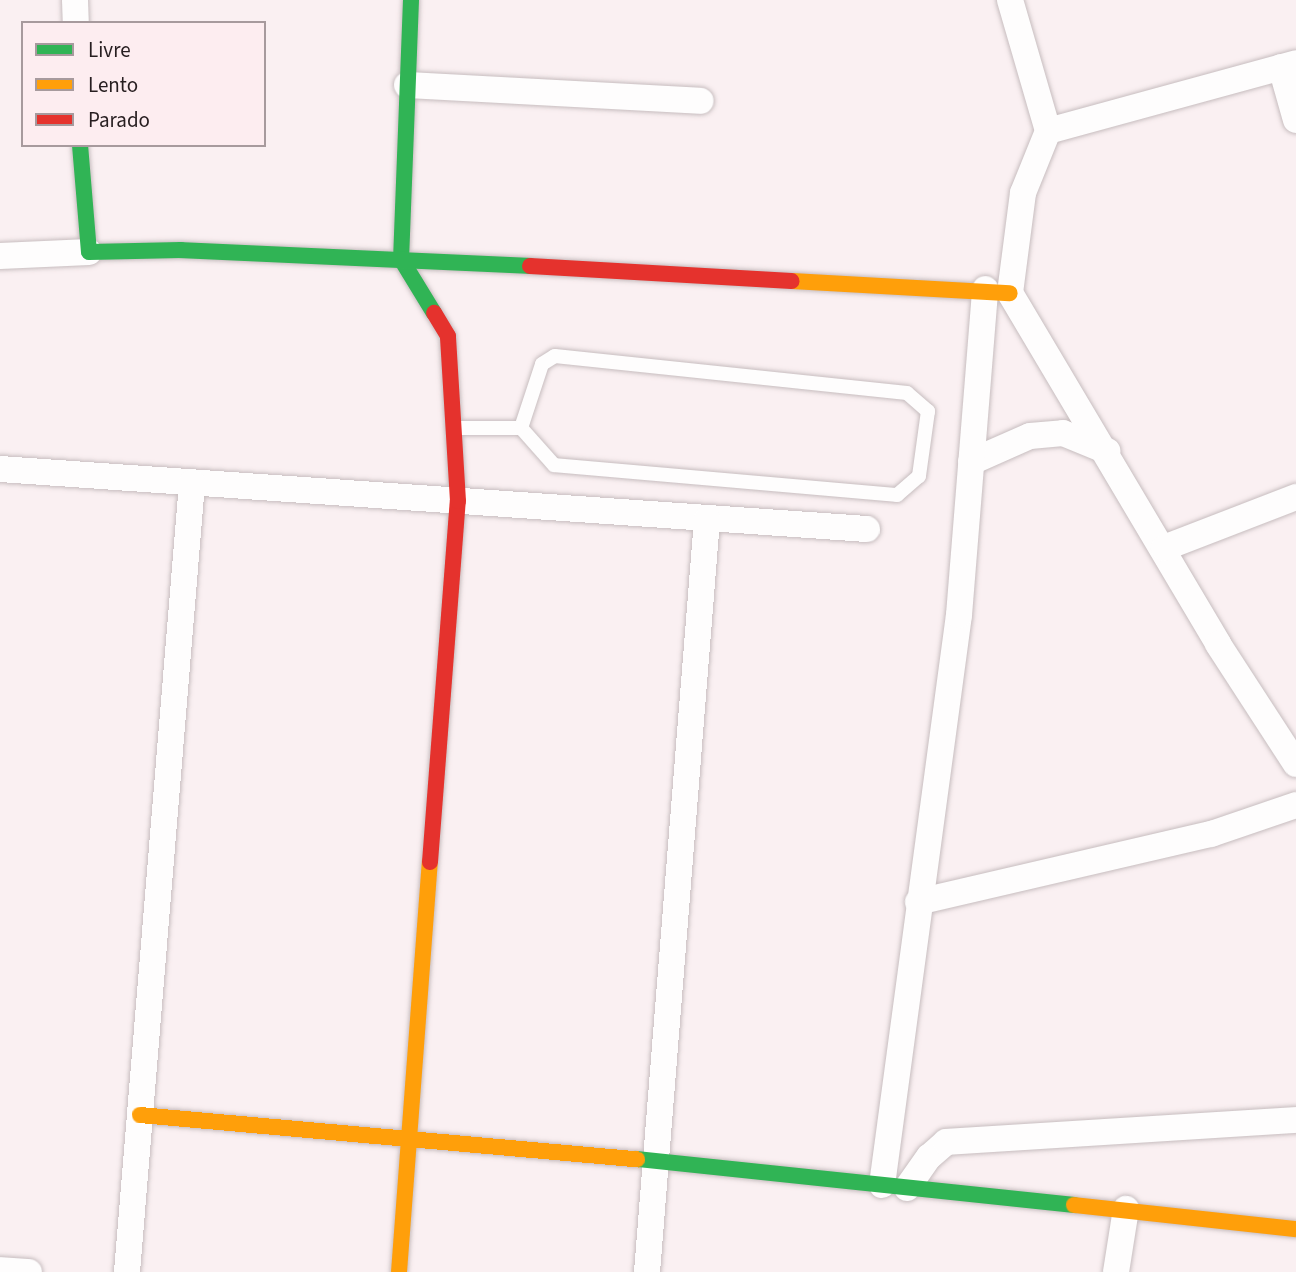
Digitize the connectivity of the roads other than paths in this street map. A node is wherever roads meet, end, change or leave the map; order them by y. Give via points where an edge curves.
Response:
1 (75, 0) edge
2 (411, 0) edge
3 (1010, 0) edge
4 (76, 21) edge
5 (1288, 65) edge
6 (407, 85) junction
7 (701, 101) dead end
8 (1296, 120) edge
9 (1048, 131) junction
10 (80, 147) edge
11 (89, 252) junction
12 (0, 256) edge
13 (401, 259) junction
14 (997, 291) junction
15 (455, 428) junction
16 (521, 428) junction
17 (1107, 451) junction
18 (971, 461) junction
19 (0, 469) edge
20 (192, 482) junction
21 (1296, 498) edge
22 (458, 501) junction
23 (707, 519) junction
24 (867, 529) dead end
25 (1164, 548) junction
26 (1296, 764) edge
27 (1296, 805) edge
28 (918, 902) junction
29 (140, 1115) junction
30 (1296, 1120) edge
31 (409, 1139) junction
32 (656, 1161) junction
33 (895, 1186) junction
34 (1126, 1209) junction
35 (1296, 1229) edge
36 (0, 1270) edge
37 (29, 1272) edge
38 (127, 1272) edge
39 (399, 1272) edge
40 (647, 1272) edge
41 (1116, 1272) edge

1 - 4 street
2 - 6 street
3 - 9 street
5 - 8 street
5 - 9 street
6 - 7 street
6 - 13 street
9 - 14 street via 1023,193
10 - 11 street
11 - 12 street
11 - 13 street via 181,250
13 - 14 street
13 - 15 street via 449,336
14 - 17 street
14 - 18 street
15 - 16 lane
15 - 22 street
16 - 16 lane via 542,364 555,356 908,393 928,411 919,476 897,495 554,465
17 - 18 street via 1063,433 1041,435
17 - 25 street
18 - 28 street via 958,615
19 - 20 street
20 - 22 street
20 - 29 street
21 - 25 street
22 - 23 street
22 - 31 street
23 - 24 street
23 - 32 street
25 - 26 street via 1217,644
27 - 28 street via 1212,834
28 - 33 street
29 - 31 street
29 - 38 street
30 - 33 street via 946,1142
31 - 32 street
31 - 39 street
32 - 33 street
32 - 40 street
33 - 34 street
34 - 35 street
34 - 41 street
36 - 37 street

